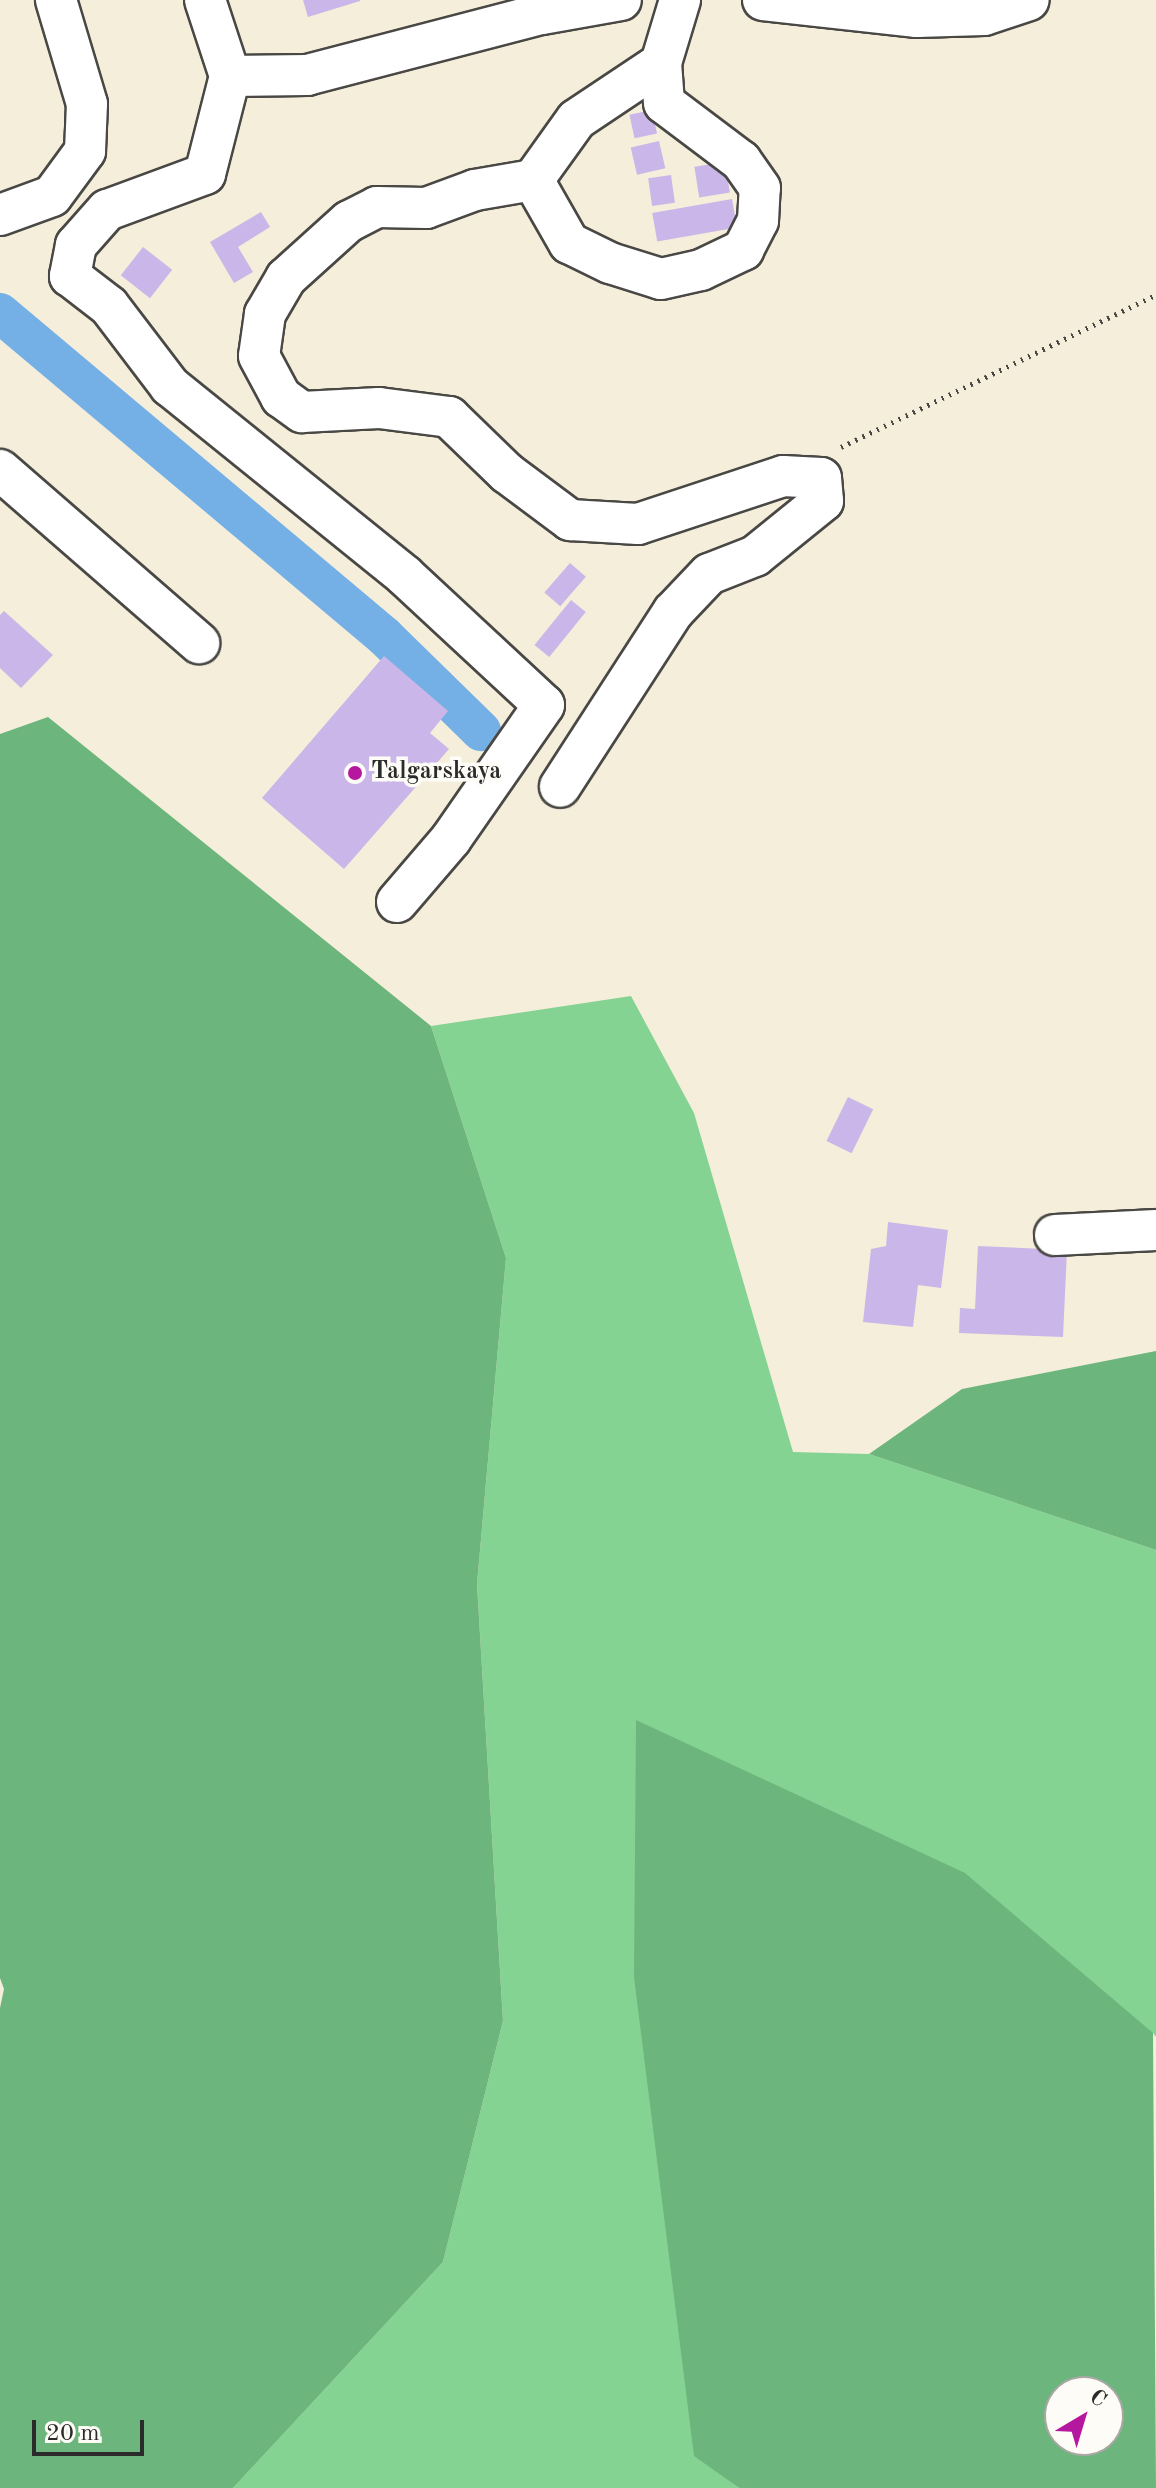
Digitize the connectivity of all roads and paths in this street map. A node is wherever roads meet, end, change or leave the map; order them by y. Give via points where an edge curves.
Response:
1 (56, 0) edge
2 (205, 0) edge
3 (621, 0) edge
4 (680, 0) edge
5 (763, 0) edge
6 (1029, 0) edge
7 (661, 63) junction
8 (230, 76) junction
9 (533, 180) junction
10 (0, 215) edge
11 (1156, 295) edge
12 (836, 449) dead end
13 (0, 470) edge
14 (199, 643) dead end
15 (560, 787) dead end
16 (397, 902) dead end
17 (1156, 1230) edge
18 (1055, 1235) dead end

1 - 10 street via 87,104 85,151 52,196
2 - 8 street
3 - 8 street via 542,14 307,75
4 - 7 street
5 - 6 street via 917,17 984,15
7 - 9 street via 576,120
7 - 9 street via 664,103 741,161 760,188 758,221 743,250 701,270 661,279 610,263 569,243
8 - 16 street via 205,174 107,210 76,245 70,276 109,306 170,386 404,575 544,705 451,839
9 - 15 street via 475,190 426,208 377,207 349,221 286,278 265,314 259,356 281,397 302,412 379,408 449,417 507,473 570,520 638,524 783,476 821,478 823,501 755,556 709,574 673,612
11 - 12 path
13 - 14 street
17 - 18 street

